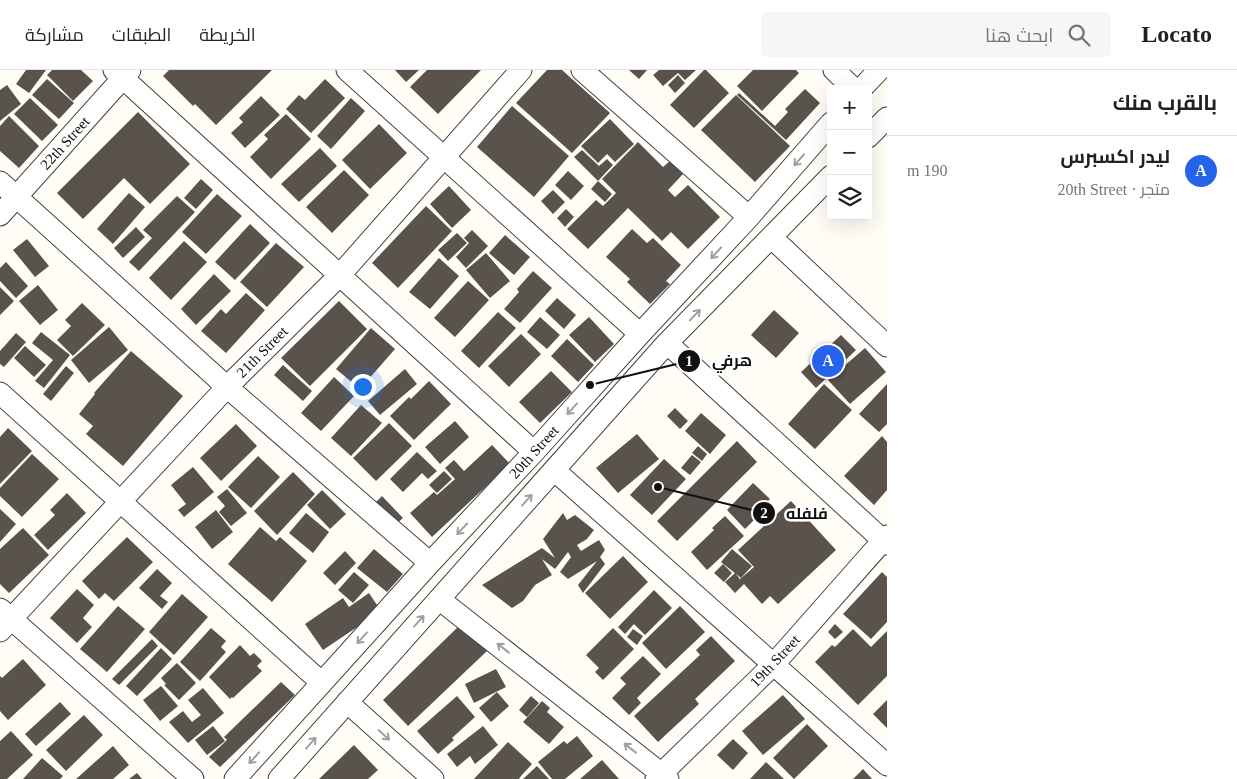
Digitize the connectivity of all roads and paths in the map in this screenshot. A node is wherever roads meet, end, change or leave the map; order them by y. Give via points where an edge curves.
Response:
1 (347, 70) edge
2 (521, 70) edge
3 (582, 70) edge
4 (834, 70) edge
5 (879, 70) edge
6 (122, 73) edge
7 (850, 85) edge
8 (865, 85) edge
9 (887, 118) edge
10 (827, 128) edge
11 (872, 133) edge
12 (444, 157) junction
13 (827, 180) edge
14 (0, 182) edge
15 (17, 197) junction
16 (0, 215) edge
17 (749, 217) junction
18 (771, 237) junction
19 (340, 275) junction
20 (640, 334) junction
21 (667, 343) junction
22 (887, 346) edge
23 (227, 388) junction
24 (0, 393) edge
25 (534, 452) junction
26 (554, 470) junction
27 (120, 502) junction
28 (886, 540) edge
29 (430, 563) junction
30 (439, 599) junction
31 (4, 620) edge
32 (774, 664) junction
33 (322, 683) junction
34 (347, 702) junction
35 (887, 765) edge
36 (662, 777) edge
37 (193, 779) edge
38 (235, 779) edge
39 (279, 779) edge
40 (432, 779) edge

1 - 12 street
2 - 12 street, 21th Street
3 - 17 street
4 - 7 street
5 - 8 street
6 - 15 street, 22th Street
6 - 19 street
9 - 11 street
10 -> 17 street, 20th Street
12 - 19 street, 21th Street
12 - 20 street
13 - 18 street, 20th Street
14 - 15 street
15 - 16 street, 22th Street
15 - 23 street
17 -> 20 street, 20th Street
21 -> 18 street, 20th Street
18 - 22 street
19 - 23 street, 21th Street
19 - 25 street
20 -> 25 street, 20th Street
21 - 26 street, 20th Street
21 - 28 street
23 - 27 street, 21th Street
23 - 29 street
24 - 27 street
25 -> 29 street, 20th Street
30 -> 26 street, 20th Street
26 - 32 street
27 - 31 street, 21th Street
27 - 33 street
28 - 32 street, 19th Street
29 -> 33 street, 20th Street
34 -> 30 street, 20th Street
36 -> 30 street
31 - 37 street
32 - 35 street
32 - 36 street, 19th Street
33 -> 38 street, 20th Street
39 -> 34 street, 20th Street
34 -> 40 street

